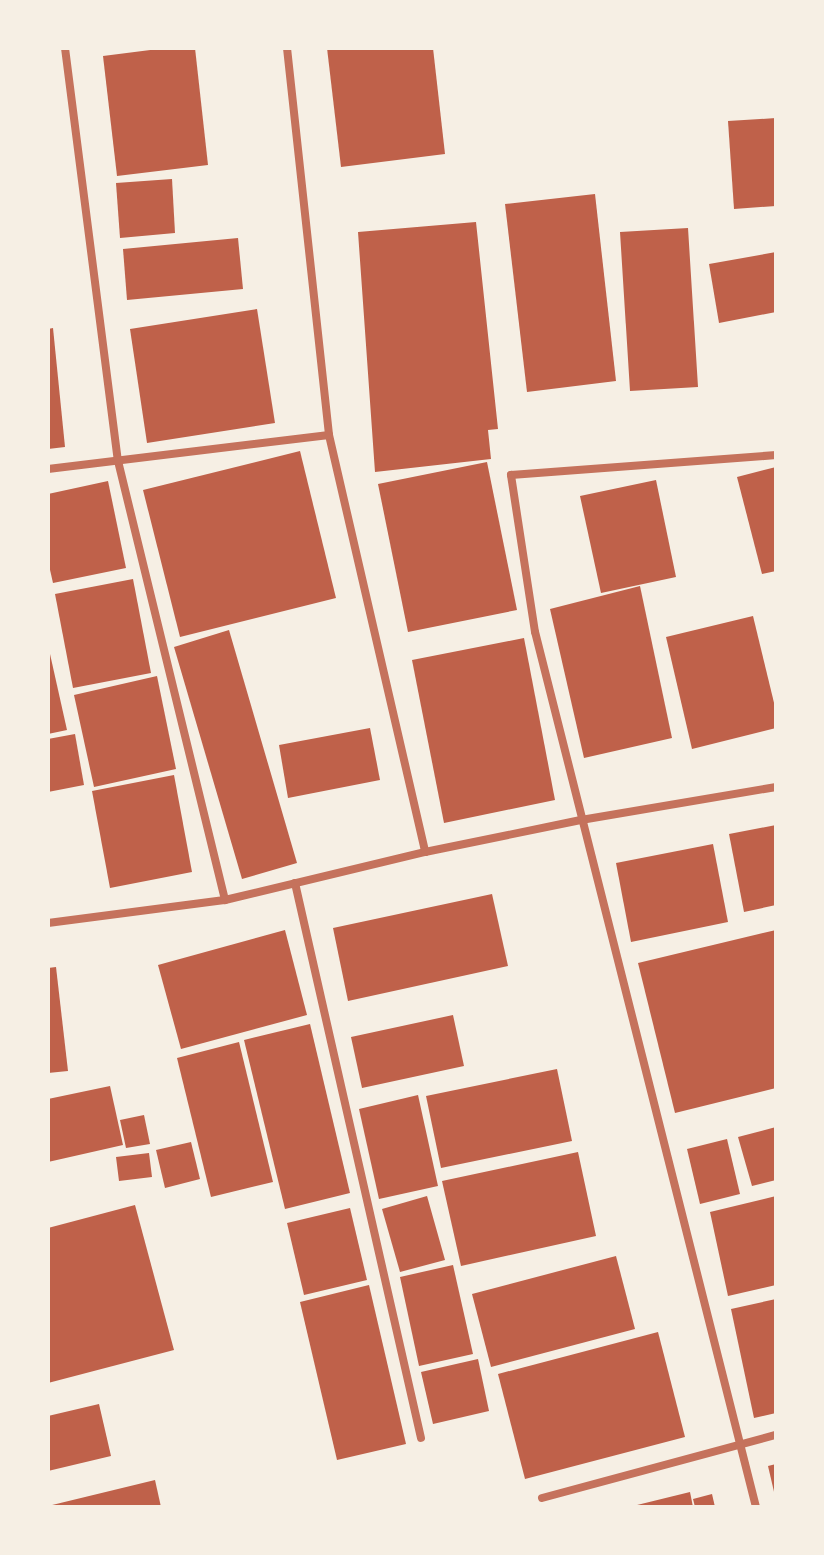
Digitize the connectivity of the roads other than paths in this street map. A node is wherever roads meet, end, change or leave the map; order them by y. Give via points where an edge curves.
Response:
1 (65, 48) edge
2 (287, 48) edge
3 (329, 435) junction
4 (776, 455) edge
5 (118, 461) junction
6 (48, 469) edge
7 (776, 787) edge
8 (581, 820) junction
9 (425, 852) junction
10 (295, 883) junction
11 (225, 900) junction
12 (48, 923) edge
13 (776, 1435) edge
14 (421, 1438) dead end
15 (739, 1444) junction
16 (542, 1498) dead end
17 (756, 1507) edge

1 - 5 street
2 - 3 street
3 - 5 street
3 - 9 street
4 - 8 street via 511,475 535,632
5 - 6 street
5 - 11 street
7 - 8 street
8 - 9 street
8 - 15 street
9 - 10 street
10 - 11 street
10 - 14 street
11 - 12 street
13 - 15 street
15 - 16 street
15 - 17 street

